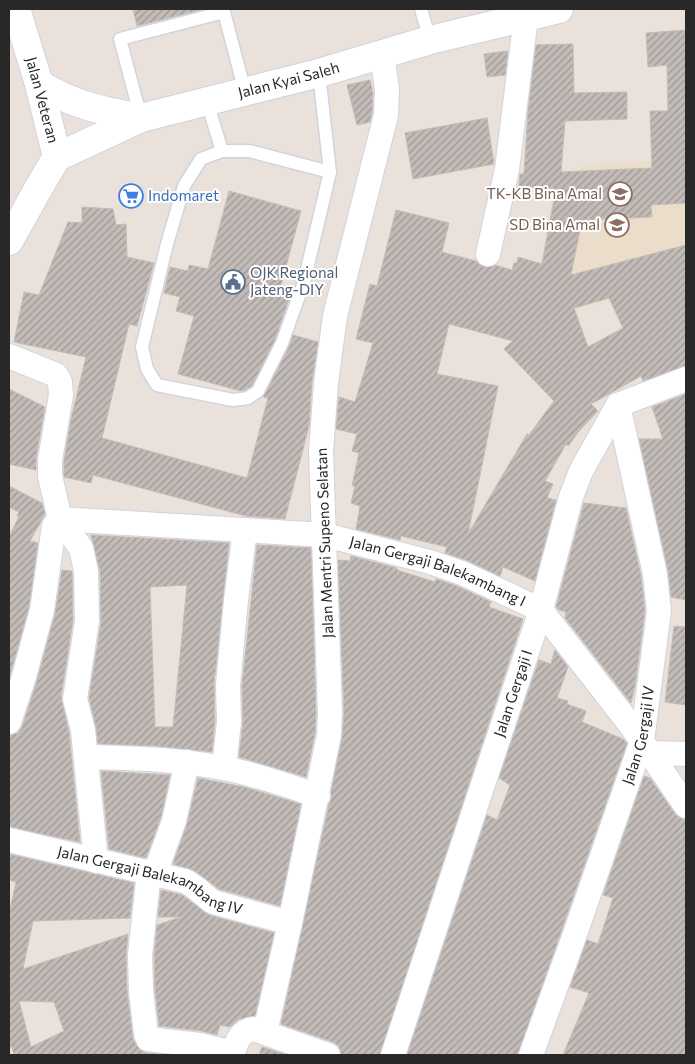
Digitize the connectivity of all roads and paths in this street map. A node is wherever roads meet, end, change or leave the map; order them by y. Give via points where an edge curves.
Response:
1 (16, 9) edge
2 (422, 9) edge
3 (559, 9) edge
4 (526, 16) junction
5 (430, 40) junction
6 (382, 55) junction
7 (319, 73) junction
8 (40, 84) junction
9 (245, 92) junction
10 (208, 101) junction
11 (141, 118) junction
12 (222, 151) junction
13 (57, 157) junction
14 (330, 172) junction
15 (9, 241) edge
16 (488, 254) dead end
17 (9, 356) edge
18 (686, 379) edge
19 (618, 405) junction
20 (60, 519) junction
21 (245, 530) junction
22 (325, 535) junction
23 (541, 610) junction
24 (9, 722) edge
25 (646, 747) junction
26 (686, 754) edge
27 (86, 757) junction
28 (187, 762) junction
29 (224, 768) junction
30 (318, 796) junction
31 (686, 806) edge
32 (9, 840) edge
33 (96, 861) junction
34 (152, 873) junction
35 (290, 924) junction
36 (265, 1032) junction
37 (233, 1054) edge
38 (328, 1055) edge
39 (393, 1055) edge
40 (531, 1055) edge

1 - 8 main road, Jalan Veteran
2 - 5 lane
3 - 4 main road, Jalan Kyai Saleh
4 - 5 main road, Jalan Kyai Saleh
4 - 16 street via 507,168
5 - 6 main road, Jalan Kyai Saleh
6 - 7 main road, Jalan Kyai Saleh
6 - 22 street, Jalan Mentri Supeno Selatan via 387,88 386,116 335,316 326,383 321,452
7 - 9 main road, Jalan Kyai Saleh
7 - 14 lane
8 - 11 main road via 96,110
8 - 13 main road, Jalan Veteran
9 - 10 main road, Jalan Kyai Saleh
9 - 11 lane via 224,12 120,40
10 - 11 main road, Jalan Kyai Saleh
10 - 12 lane
11 - 13 main road, Jalan Kyai Saleh
12 - 14 lane via 249,151
12 - 14 lane via 201,160 184,186 142,347 147,369 157,385 178,390 233,400 248,398 258,391 282,343 304,282
13 - 15 main road, Jalan Veteran
17 - 20 street via 56,375 60,382 61,395 50,460 50,476
18 - 19 street
19 - 23 street, Jalan Gergaji I via 580,471
19 - 25 street, Jalan Gergaji IV via 660,611
20 - 21 street, Jalan Gergaji Balekambang I
20 - 24 street via 54,526 42,610
20 - 27 street via 81,548 86,571 87,621 75,699
21 - 22 street, Jalan Gergaji Balekambang I
21 - 29 street via 228,685 229,722
22 - 23 street, Jalan Gergaji Balekambang I via 462,573
22 - 30 street, Jalan Mentri Supeno Selatan via 330,713 328,746
23 - 25 street, Jalan Gergaji Balekambang I
23 - 39 street, Jalan Gergaji I
25 - 26 street
25 - 31 street, Jalan Gergaji Balekambang I
25 - 40 street, Jalan Gergaji IV
27 - 28 street
27 - 33 street
28 - 29 street
28 - 34 street via 174,821
29 - 30 street
30 - 35 street, Jalan Mentri Supeno Selatan
32 - 33 street, Jalan Gergaji Balekambang IV
33 - 34 street, Jalan Gergaji Balekambang IV
34 - 35 street, Jalan Gergaji Balekambang IV via 185,880 213,902
34 - 37 street via 140,955 148,1039 200,1045
35 - 36 street, Jalan Mentri Supeno Selatan
36 - 37 street via 254,1029 243,1032
36 - 38 street

